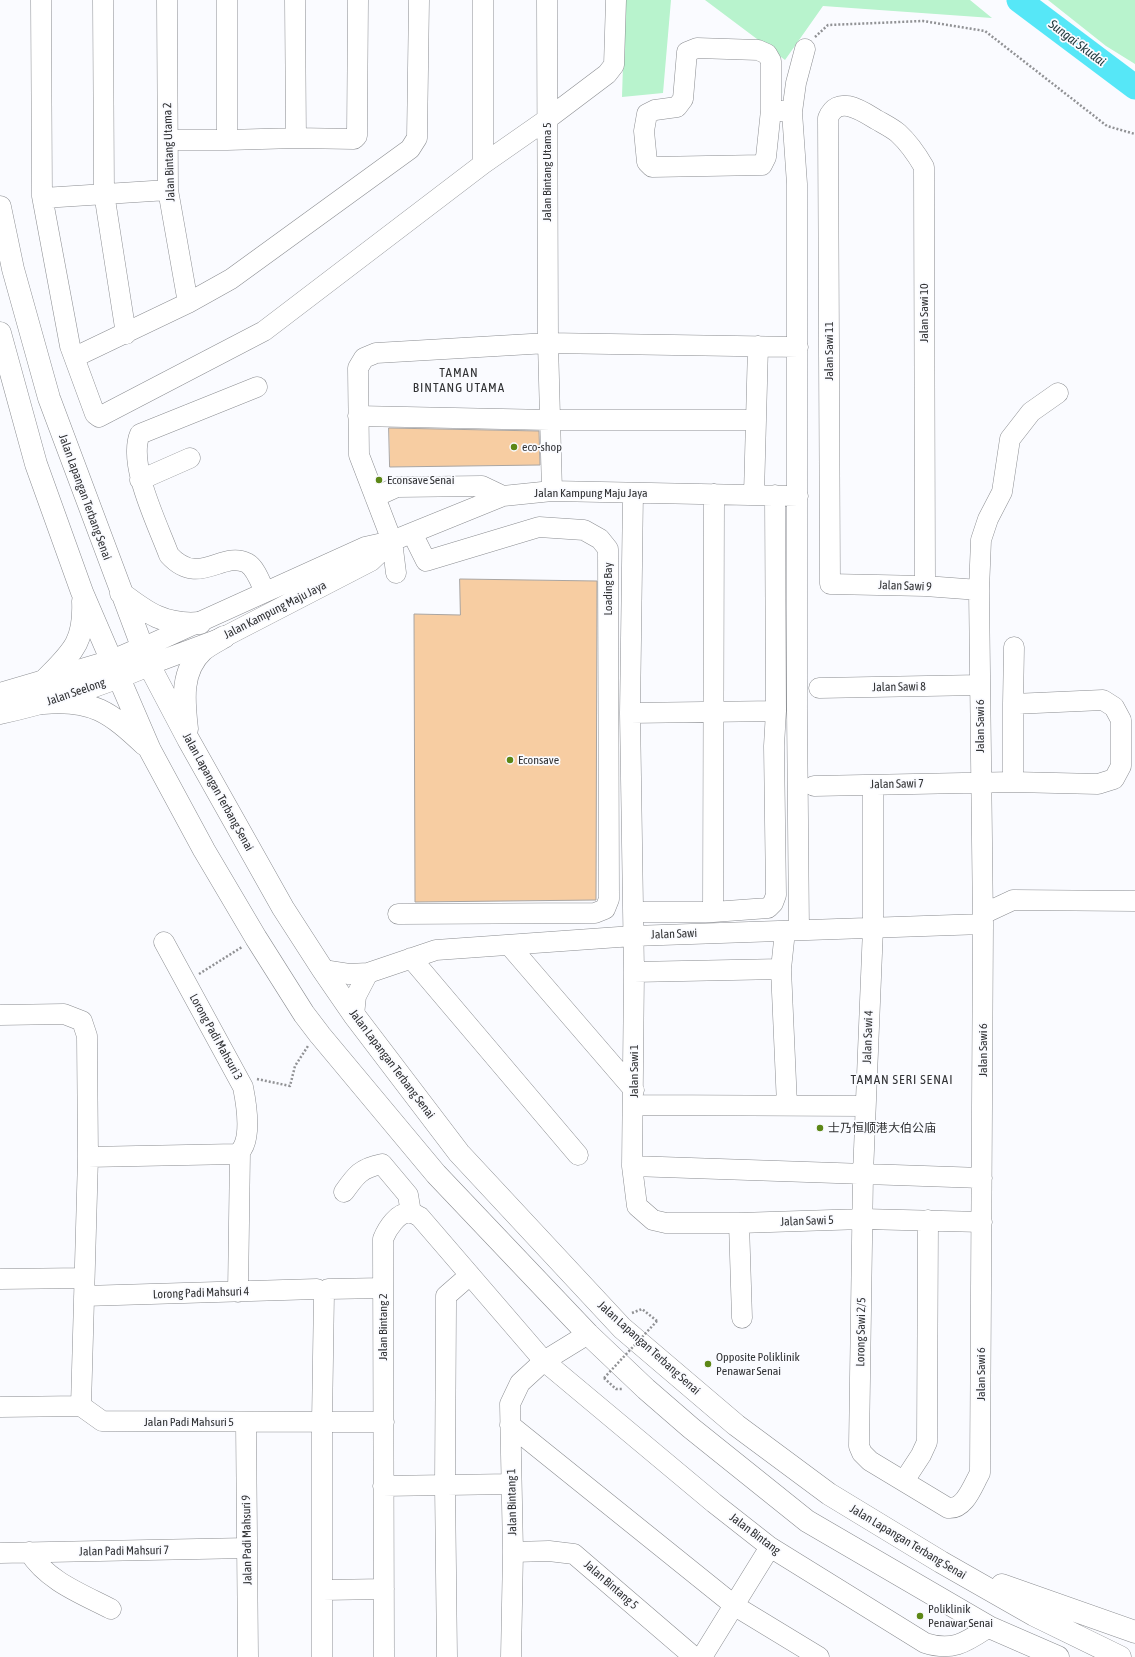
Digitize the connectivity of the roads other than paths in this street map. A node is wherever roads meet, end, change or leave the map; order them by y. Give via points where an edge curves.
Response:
1 (41, 0) edge
2 (103, 0) edge
3 (167, 0) edge
4 (227, 0) edge
5 (295, 0) edge
6 (358, 0) edge
7 (419, 0) edge
8 (483, 0) edge
9 (547, 0) edge
10 (616, 0) edge
11 (805, 49) road end
12 (770, 110) junction
13 (792, 112) junction
14 (828, 118) joint
15 (546, 120) junction
16 (296, 133) junction
17 (168, 140) junction
18 (227, 140) junction
19 (483, 164) junction
20 (168, 190) junction
21 (104, 193) junction
22 (43, 198) junction
23 (0, 207) edge
24 (188, 303) junction
25 (0, 333) edge
26 (126, 334) junction
27 (548, 343) junction
28 (758, 346) junction
29 (798, 347) junction
30 (75, 357) junction
31 (257, 386) dead end
32 (1058, 393) dead end
33 (358, 416) junction
34 (550, 420) junction
35 (756, 420) junction
36 (190, 458) dead end
37 (140, 480) junction
38 (552, 491) junction
39 (633, 493) junction
40 (714, 494) junction
41 (754, 494) junction
42 (776, 495) junction
43 (503, 496) junction
44 (798, 496) junction
45 (375, 497) junction
46 (412, 533) junction
47 (392, 541) junction
48 (396, 573) dead end
49 (830, 584) joint
50 (925, 586) junction
51 (979, 590) junction
52 (82, 592) junction
53 (265, 592) junction
54 (121, 593) junction
55 (200, 623) junction
56 (224, 637) junction
57 (1014, 647) dead end
58 (146, 657) junction
59 (115, 669) junction
60 (43, 682) junction
61 (980, 685) junction
62 (819, 688) dead end
63 (0, 694) edge
64 (43, 703) junction
65 (1013, 704) junction
66 (776, 711) junction
67 (630, 712) junction
68 (713, 712) junction
69 (0, 713) edge
70 (188, 739) junction
71 (150, 750) junction
72 (609, 758) junction
73 (631, 758) junction
74 (1013, 782) junction
75 (980, 783) junction
76 (873, 785) junction
77 (814, 786) dead end
78 (1135, 901) edge
79 (633, 912) junction
80 (713, 912) junction
81 (398, 914) dead end
82 (983, 919) junction
83 (873, 928) junction
84 (792, 930) junction
85 (633, 936) junction
86 (164, 942) dead end
87 (509, 945) junction
88 (411, 958) junction
89 (781, 969) junction
90 (322, 970) junction
91 (634, 972) junction
92 (368, 973) junction
93 (0, 1015) edge
94 (354, 1015) junction
95 (634, 1097) junction
96 (787, 1105) junction
97 (866, 1106) junction
98 (240, 1152) junction
99 (578, 1155) dead end
100 (88, 1157) junction
101 (632, 1166) junction
102 (863, 1174) junction
103 (982, 1178) junction
104 (344, 1192) dead end
105 (637, 1206) joint
106 (411, 1213) junction
107 (863, 1219) junction
108 (928, 1220) junction
109 (982, 1222) junction
110 (739, 1223) junction
111 (470, 1276) junction
112 (0, 1279) edge
113 (84, 1287) junction
114 (383, 1288) junction
115 (317, 1289) dead end
116 (238, 1292) junction
117 (742, 1318) dead end
118 (588, 1334) junction
119 (544, 1361) junction
120 (81, 1406) junction
121 (0, 1407) edge
122 (246, 1422) junction
123 (322, 1422) junction
124 (384, 1422) junction
125 (510, 1425) junction
126 (904, 1481) junction
127 (511, 1484) junction
128 (445, 1485) junction
129 (383, 1486) junction
130 (770, 1547) junction
131 (247, 1548) junction
132 (29, 1552) junction
133 (513, 1552) junction
134 (0, 1553) edge
135 (941, 1562) junction
136 (384, 1589) junction
137 (323, 1590) junction
138 (734, 1606) junction
139 (111, 1608) dead end
140 (989, 1627) junction
141 (1135, 1632) edge
142 (920, 1650) edge
143 (248, 1657) edge
144 (322, 1657) edge
145 (384, 1657) edge
146 (447, 1657) edge
147 (511, 1657) edge
148 (695, 1657) edge
149 (819, 1657) edge
150 (1026, 1657) edge
151 (1058, 1657) edge
152 (1120, 1657) edge

1 - 22 street
2 - 21 street
3 - 17 street, Jalan Bintang Utama 2
4 - 18 street
5 - 16 street
6 - 16 street via 357,136 354,139
7 - 24 street via 417,138 410,149 231,279
8 - 19 street
9 - 15 street, Jalan Bintang Utama 5
10 - 15 street via 614,65 608,74
11 - 13 street
12 - 12 street via 771,61 767,54 758,50 721,48 697,48 687,52 683,99 677,107 655,110 647,114 644,131 647,162 652,167 762,165 766,157
12 - 13 street
13 - 29 street via 797,184
14 - 49 street, Jalan Sawi 11
14 - 50 street, Jalan Sawi 10 via 839,106 850,105 859,109 897,132 912,148 924,167
15 - 19 street
15 - 27 street, Jalan Bintang Utama 5
16 - 18 street
17 - 18 street
17 - 20 street, Jalan Bintang Utama 2
19 - 30 street via 264,331 104,416 98,417 95,414
20 - 21 street
20 - 24 street, Jalan Bintang Utama 2
21 - 22 street
21 - 26 street
22 - 30 street via 70,346
23 - 54 main road, Jalan Lapangan Terbang Senai via 13,269 49,398
24 - 26 street
25 - 52 main road via 36,464
26 - 30 street
27 - 28 street
27 - 33 street via 376,353 364,358 358,368
27 - 34 street, Jalan Bintang Utama 5
28 - 29 street
28 - 35 street
29 - 44 street
31 - 37 street via 140,434 136,450
32 - 51 street, Jalan Sawi 6 via 1031,412 1010,439 1002,492 988,519 981,540
33 - 34 street
33 - 45 street via 358,455
34 - 35 street
34 - 38 street, Jalan Bintang Utama 5
35 - 41 street
36 - 37 street
37 - 53 street via 169,555 178,565 191,569 203,568 237,560 248,564
38 - 39 street, Jalan Kampung Maju Jaya
38 - 43 street, Jalan Kampung Maju Jaya
39 - 40 street, Jalan Kampung Maju Jaya
39 - 67 street, Jalan Sawi 1
40 - 41 street, Jalan Kampung Maju Jaya
40 - 68 street
41 - 42 street, Jalan Kampung Maju Jaya
42 - 44 street, Jalan Kampung Maju Jaya
42 - 66 street
43 - 45 street via 482,486 475,486 397,487
43 - 46 street, Jalan Kampung Maju Jaya
44 - 84 street via 797,718
45 - 47 street
46 - 47 street, Jalan Kampung Maju Jaya
46 - 72 street, Loading Bay via 426,561 539,527 584,530 600,539 608,549
47 - 48 street
47 - 53 street, Jalan Kampung Maju Jaya via 365,547
47 - 56 street, Jalan Kampung Maju Jaya via 371,561
49 - 50 street, Jalan Sawi 9
50 - 51 street, Jalan Sawi 9
51 - 61 street, Jalan Sawi 6
52 - 59 main road
52 - 60 main road via 83,626 79,638 68,657
53 - 55 street, Jalan Kampung Maju Jaya
54 - 55 main road via 155,617 184,625
54 - 58 main road, Jalan Lapangan Terbang Senai
55 - 58 street, Jalan Kampung Maju Jaya
56 - 58 street, Jalan Kampung Maju Jaya
56 - 70 main road via 202,651 185,682
57 - 65 street
58 - 59 main road, Jalan Seelong
58 - 70 main road, Jalan Lapangan Terbang Senai
59 - 60 main road, Jalan Seelong
59 - 64 main road, Jalan Seelong
59 - 71 main road
60 - 63 main road, Jalan Seelong
61 - 62 street, Jalan Sawi 8
61 - 75 street, Jalan Sawi 6
64 - 69 main road, Jalan Seelong
64 - 71 main road via 62,701 90,705 117,720
65 - 74 street
65 - 74 street, Jalan Sawi 7 via 1103,700 1114,707 1121,720 1121,743 1120,766 1114,779 1098,784
66 - 68 street
66 - 80 street via 776,895 768,908
67 - 68 street
67 - 73 street, Jalan Sawi 1
68 - 80 street
70 - 90 main road, Jalan Lapangan Terbang Senai via 283,908
71 - 118 main road via 204,850 304,1014 436,1174
72 - 73 street
72 - 81 street via 609,899 602,911
73 - 79 street, Jalan Sawi 1
74 - 75 street, Jalan Sawi 7
75 - 76 street, Jalan Sawi 7
75 - 82 street, Jalan Sawi 6
76 - 77 street, Jalan Sawi 7
76 - 83 street, Jalan Sawi 4
78 - 82 street via 1013,900
79 - 80 street
79 - 85 street, Jalan Sawi 1
82 - 83 street, Jalan Sawi
82 - 103 street, Jalan Sawi 6
83 - 84 street, Jalan Sawi
83 - 97 street, Jalan Sawi 4
84 - 85 street, Jalan Sawi
84 - 89 street
85 - 87 street, Jalan Sawi
85 - 91 street, Jalan Sawi 1
86 - 98 street, Lorong Padi Mahsuri 3 via 243,1087 248,1110 246,1137
87 - 88 street, Jalan Sawi via 436,950
87 - 95 street
88 - 92 street, Jalan Sawi
88 - 99 street
89 - 91 street
89 - 96 street
90 - 92 street, Jalan Sawi via 349,974
90 - 94 main road, Jalan Lapangan Terbang Senai
91 - 95 street, Jalan Sawi 1
92 - 94 street via 356,996
93 - 100 street via 64,1014 82,1021 87,1036
94 - 135 main road, Jalan Lapangan Terbang Senai via 459,1153 615,1320 698,1394 829,1494
95 - 96 street
95 - 101 street, Jalan Sawi 1
96 - 97 street
97 - 102 street, Jalan Sawi 4
98 - 100 street
98 - 116 street, Lorong Padi Mahsuri 3
100 - 113 street
101 - 102 street
101 - 105 street, Jalan Sawi 1
102 - 103 street
102 - 107 street, Jalan Sawi 4
103 - 109 street, Jalan Sawi 6
104 - 106 street via 356,1175 367,1167 382,1164 408,1195
105 - 110 street, Jalan Sawi 5 via 653,1220 666,1223
106 - 111 street via 420,1217
106 - 114 street, Jalan Bintang 2 via 400,1215 386,1230 383,1240
107 - 108 street, Jalan Sawi 5
107 - 110 street, Jalan Sawi 5
107 - 126 street, Lorong Sawi 2/5 via 859,1446 870,1461
108 - 109 street, Jalan Sawi 5
108 - 126 street via 927,1442 922,1455
109 - 126 street, Jalan Sawi 6 via 980,1473 962,1504 953,1508 948,1508
110 - 117 street
111 - 119 street
111 - 128 street via 446,1296
112 - 113 street, Lorong Padi Mahsuri 4
113 - 116 street, Lorong Padi Mahsuri 4
113 - 120 street
114 - 123 street via 328,1289 324,1293
114 - 124 street, Jalan Bintang 2
115 - 116 street, Lorong Padi Mahsuri 4
118 - 119 street, Jalan Bintang 1
118 - 140 main road via 685,1423 807,1521
119 - 125 street, Jalan Bintang 1 via 520,1383 510,1404
119 - 130 street, Jalan Bintang
120 - 121 street
120 - 122 street, Jalan Padi Mahsuri 5 via 102,1421
122 - 123 street, Jalan Padi Mahsuri 5
122 - 131 street, Jalan Padi Mahsuri 9
123 - 124 street, Jalan Padi Mahsuri 5
123 - 137 street
124 - 129 street, Jalan Bintang 2
125 - 127 street, Jalan Bintang 1
125 - 138 street
127 - 128 street
127 - 133 street, Jalan Bintang 1
128 - 129 street
128 - 146 street
129 - 136 street, Jalan Bintang 2
130 - 138 street
130 - 142 street, Jalan Bintang
131 - 132 street, Jalan Padi Mahsuri 7
131 - 143 street, Jalan Padi Mahsuri 9
132 - 134 street, Jalan Padi Mahsuri 7
132 - 139 street via 42,1570 65,1585
133 - 147 street, Jalan Bintang 1
133 - 148 street, Jalan Bintang 5 via 549,1551 574,1554
135 - 141 main road
135 - 152 main road, Jalan Lapangan Terbang Senai via 1034,1615
136 - 137 street
136 - 145 street, Jalan Bintang 2
137 - 144 street
138 - 148 street
138 - 149 street
140 - 142 street, Jalan Bintang via 956,1646 934,1646
140 - 150 main road
140 - 151 main road

